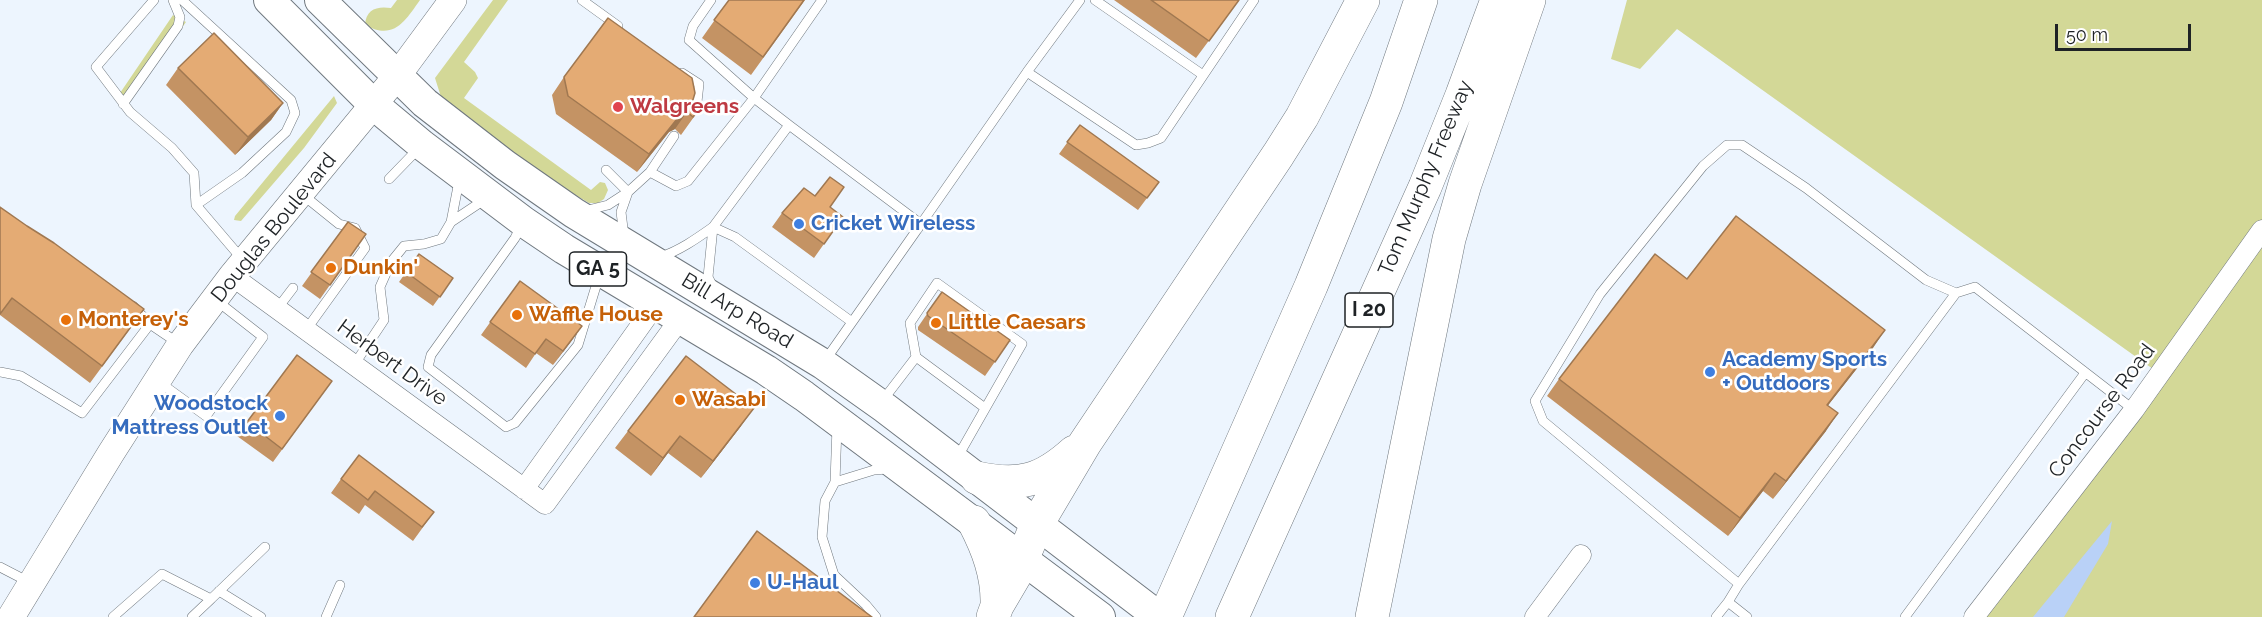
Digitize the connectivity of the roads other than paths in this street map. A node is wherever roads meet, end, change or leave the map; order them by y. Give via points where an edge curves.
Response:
1 (154, 0) edge
2 (173, 0) edge
3 (182, 0) edge
4 (269, 0) edge
5 (320, 0) edge
6 (453, 0) edge
7 (582, 0) edge
8 (711, 0) edge
9 (822, 0) edge
10 (1080, 0) edge
11 (1095, 0) edge
12 (1254, 0) edge
13 (1364, 0) edge
14 (1421, 0) edge
15 (1497, 0) edge
16 (1529, 0) edge
17 (628, 33) edge
18 (674, 68) edge
19 (1027, 72) junction
20 (1203, 75) junction
21 (397, 76) junction
22 (754, 98) junction
23 (123, 104) junction
24 (374, 105) junction
25 (686, 118) edge
26 (789, 125) junction
27 (674, 136) edge
28 (422, 146) junction
29 (606, 170) dead end
30 (650, 172) junction
31 (461, 174) junction
32 (389, 180) dead end
33 (628, 192) junction
34 (302, 193) junction
35 (490, 196) junction
36 (196, 206) junction
37 (574, 213) junction
38 (360, 218) dead end
39 (451, 222) junction
40 (524, 222) junction
41 (921, 224) junction
42 (713, 227) junction
43 (355, 228) junction
44 (2262, 230) edge
45 (641, 253) junction
46 (238, 269) junction
47 (604, 273) junction
48 (293, 288) dead end
49 (1956, 293) junction
50 (215, 299) junction
51 (128, 300) edge
52 (720, 300) junction
53 (278, 309) junction
54 (668, 312) junction
55 (852, 321) junction
56 (150, 324) junction
57 (306, 330) junction
58 (180, 345) junction
59 (915, 357) junction
60 (823, 364) junction
61 (354, 365) junction
62 (0, 372) edge
63 (2085, 373) junction
64 (157, 381) junction
65 (880, 404) junction
66 (985, 408) junction
67 (2134, 410) junction
68 (837, 419) junction
69 (1085, 443) junction
70 (903, 468) junction
71 (966, 470) junction
72 (835, 482) junction
73 (524, 489) junction
74 (974, 522) junction
75 (1037, 524) junction
76 (265, 547) dead end
77 (1581, 555) dead end
78 (1023, 559) junction
79 (0, 567) edge
80 (31, 584) junction
81 (1739, 584) junction
82 (340, 585) dead end
83 (219, 591) junction
84 (211, 599) junction
85 (1728, 602) junction
86 (995, 611) edge
87 (1096, 614) edge
88 (11, 617) edge
89 (113, 617) edge
90 (192, 617) edge
91 (261, 617) edge
92 (326, 617) edge
93 (876, 617) edge
94 (1159, 617) edge
95 (1165, 617) edge
96 (1232, 617) edge
97 (1372, 617) edge
98 (1535, 617) edge
99 (1716, 617) edge
100 (1748, 617) edge
101 (1905, 617) edge
102 (1974, 617) edge

1 - 23 lane via 96,67
2 - 23 lane via 180,17 178,26
3 - 36 lane via 291,100 295,113 286,132 242,173
4 - 24 main road, Bill Arp Road / GA 5
5 - 21 main road, Bill Arp Road / GA 5
6 - 21 main road, Douglas Boulevard
7 - 17 lane
8 - 22 lane via 693,26 689,40
9 - 22 lane
10 - 19 lane
11 - 20 lane
12 - 20 lane
13 - 69 highway via 1278,155
14 - 95 highway via 1386,102 1311,286
15 - 96 highway, Tom Murphy Freeway / I 20 via 1425,187
16 - 97 highway via 1449,239
18 - 25 lane via 699,84 697,102
19 - 20 lane via 1136,145 1161,138
19 - 41 lane
21 - 24 main road, Douglas Boulevard
21 - 37 main road, Bill Arp Road / GA 5 via 465,135
22 - 26 lane
22 - 30 lane via 688,181 676,186
23 - 36 lane via 194,173
24 - 28 main road, Bill Arp Road / GA 5
24 - 34 main road, Douglas Boulevard
26 - 41 lane
26 - 42 lane
27 - 30 lane
28 - 31 main road, Bill Arp Road / GA 5
28 - 32 lane
29 - 33 lane
30 - 33 lane
31 - 35 main road, Bill Arp Road / GA 5
31 - 39 lane
33 - 37 lane via 608,205
33 - 45 lane via 621,212 624,236
34 - 43 lane via 339,224
34 - 46 main road, Douglas Boulevard
35 - 39 lane
35 - 40 main road, Bill Arp Road / GA 5
36 - 46 lane
37 - 45 main road, Bill Arp Road / GA 5
38 - 43 lane
39 - 61 lane via 441,239 404,246 391,262 380,287 384,320
40 - 47 main road, Bill Arp Road / GA 5
40 - 47 lane via 431,355 428,368 506,427 515,423 578,345 596,286
41 - 55 lane
42 - 45 lane via 672,253
42 - 52 lane via 708,277
42 - 55 lane via 735,237
43 - 57 lane via 366,249
44 - 67 street, Concourse Road
45 - 52 main road, Bill Arp Road / GA 5
46 - 50 main road, Douglas Boulevard
46 - 53 street, Herbert Drive
47 - 54 main road, Bill Arp Road / GA 5
48 - 53 lane
49 - 63 lane via 1975,287
49 - 81 lane
49 - 81 lane via 1926,280 1806,188 1742,145 1727,145 1703,166 1600,294 1535,401 1543,421
50 - 58 main road, Douglas Boulevard
50 - 64 lane via 263,337 206,416
51 - 56 lane
52 - 60 main road, Bill Arp Road / GA 5
53 - 57 street, Herbert Drive
54 - 68 main road, Bill Arp Road / GA 5 via 766,370
54 - 73 street
54 - 73 street, Herbert Drive via 545,504
55 - 60 lane
56 - 58 lane
56 - 62 lane via 82,413 21,376
57 - 61 street, Herbert Drive
58 - 64 main road, Douglas Boulevard
59 - 65 lane
59 - 66 lane
59 - 66 lane via 910,323 937,283 1022,344
60 - 65 main road, Bill Arp Road / GA 5
61 - 73 street, Herbert Drive
63 - 67 lane
63 - 101 lane
64 - 80 main road, Douglas Boulevard
65 - 71 main road, Bill Arp Road / GA 5
66 - 71 lane
67 - 102 street, Concourse Road
68 - 70 main road, Bill Arp Road / GA 5
68 - 72 lane
69 - 71 highway via 1060,465 1034,479 1004,483
69 - 75 highway
70 - 72 lane via 874,470
70 - 74 main road, Bill Arp Road / GA 5
71 - 75 main road, Bill Arp Road / GA 5
72 - 93 lane via 825,501 822,537 834,575
74 - 78 main road, Bill Arp Road / GA 5
74 - 86 highway via 995,576
75 - 78 highway
75 - 94 main road, Bill Arp Road / GA 5
76 - 83 lane
77 - 98 street
78 - 86 highway
78 - 87 main road, Bill Arp Road / GA 5
79 - 80 lane
80 - 88 main road, Douglas Boulevard
81 - 85 lane
82 - 92 lane
83 - 84 lane
83 - 91 lane
84 - 89 lane via 162,574
84 - 90 lane
85 - 99 lane
85 - 100 lane

